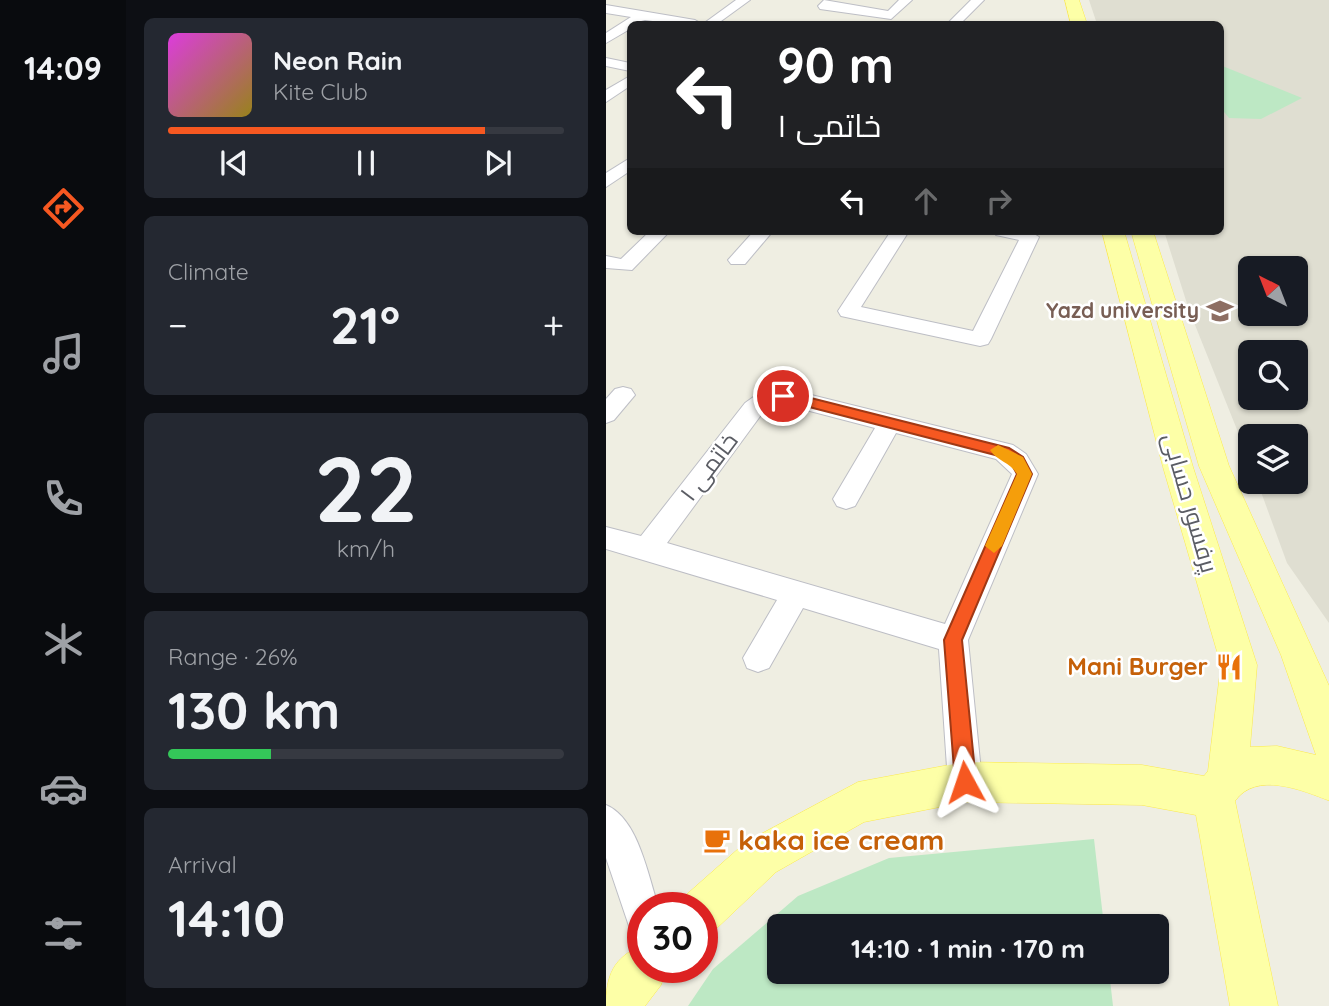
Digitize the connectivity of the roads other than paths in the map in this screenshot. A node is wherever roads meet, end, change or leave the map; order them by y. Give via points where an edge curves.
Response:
1 (744, 0) edge
2 (832, 0) edge
3 (906, 0) edge
4 (978, 0) edge
5 (1072, 0) edge
6 (606, 9) edge
7 (642, 16) junction
8 (634, 21) edge
9 (675, 21) edge
10 (713, 21) edge
11 (956, 21) edge
12 (1078, 21) edge
13 (627, 26) edge
14 (606, 39) edge
15 (606, 62) edge
16 (627, 66) edge
17 (627, 82) edge
18 (606, 98) edge
19 (627, 104) edge
20 (627, 166) edge
21 (606, 183) edge
22 (657, 235) edge
23 (760, 235) edge
24 (897, 235) edge
25 (1022, 235) edge
26 (1114, 235) edge
27 (1143, 235) edge
28 (738, 260) dead end
29 (606, 261) edge
30 (623, 396) dead end
31 (606, 414) edge
32 (890, 423) junction
33 (846, 499) dead end
34 (606, 538) edge
35 (647, 549) junction
36 (796, 594) junction
37 (953, 640) junction
38 (758, 658) dead end
39 (1329, 741) edge
40 (1329, 781) edge
41 (965, 782) junction
42 (1221, 788) junction
43 (606, 823) edge
44 (635, 892) edge
45 (718, 897) edge
46 (633, 983) edge
47 (615, 1006) edge
48 (1254, 1006) edge

1 - 10 street
2 - 3 street via 824,6 891,15
4 - 11 street
5 - 12 main road
6 - 7 street
7 - 8 street
7 - 9 street
13 - 14 street
15 - 16 street
17 - 18 street
18 - 19 street
20 - 21 street
22 - 29 street via 625,266
23 - 28 street
24 - 25 street via 848,311 980,339 1031,237
26 - 42 main road, پرفسور حسابی via 1239,665
27 - 39 main road, پرفسور حسابی via 1214,466 1299,655
30 - 31 street
32 - 33 street
32 - 35 street, خاتمی ۱ via 783,396 767,399 753,409
32 - 37 street, خاتمی ۱ via 1004,452 1025,474
34 - 35 street
35 - 36 street
36 - 37 street
36 - 38 street
37 - 41 street, خاتمی ۱
40 - 42 main road via 1300,769 1272,765 1245,770
41 - 42 main road
41 - 45 main road via 858,803 762,857
42 - 48 main road, پرفسور حسابی
43 - 44 street via 621,849
46 - 47 main road

